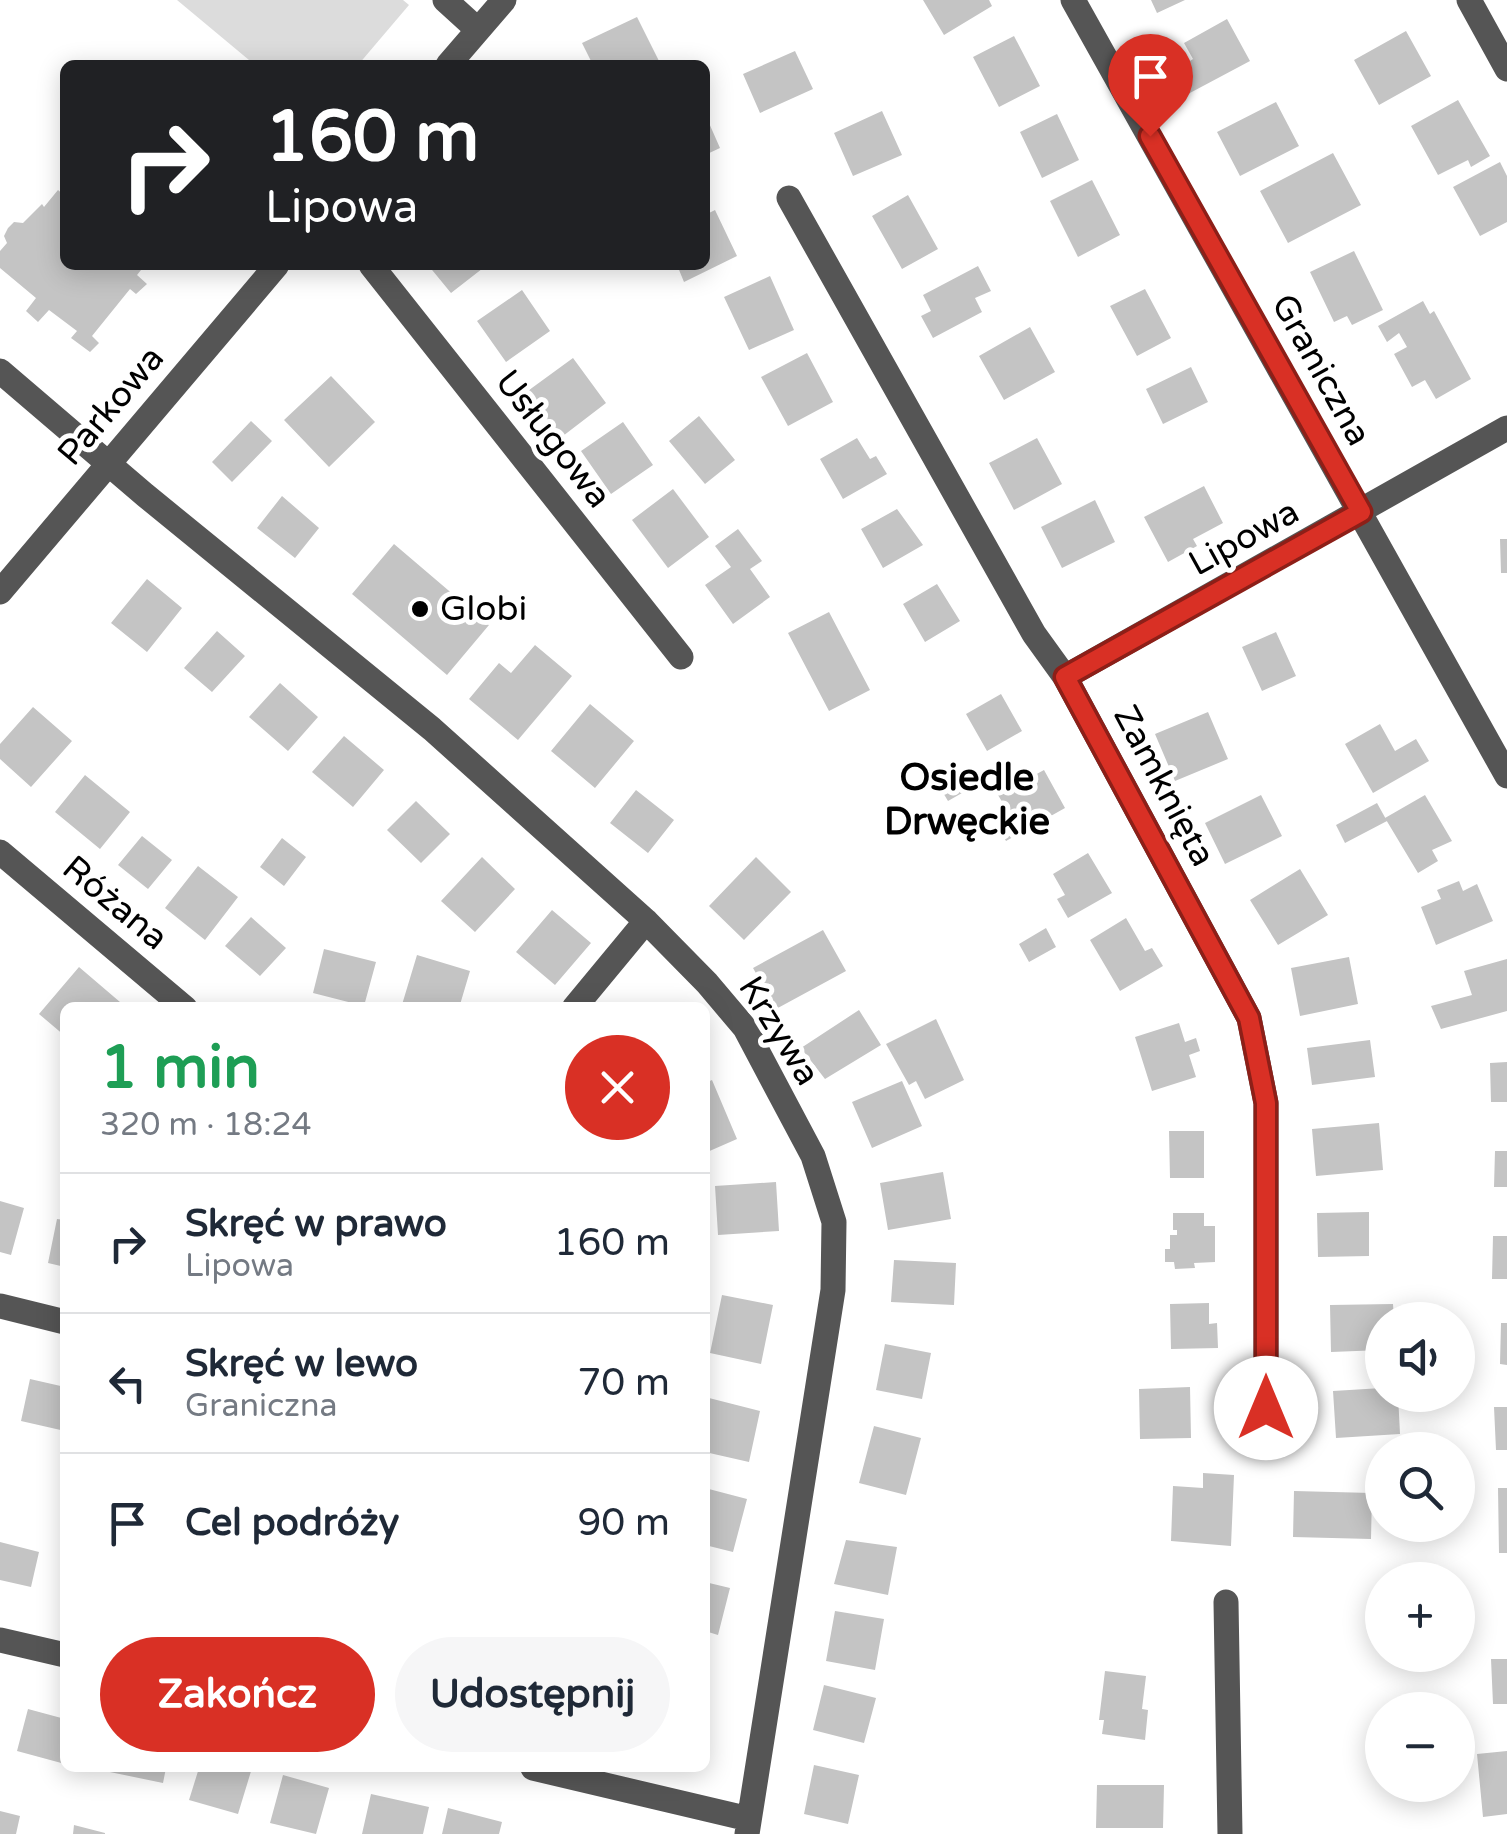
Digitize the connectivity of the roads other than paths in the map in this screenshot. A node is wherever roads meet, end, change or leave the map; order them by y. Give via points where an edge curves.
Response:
1 (445, 0) edge
2 (504, 0) edge
3 (1073, 0) edge
4 (1468, 0) edge
5 (478, 30) junction
6 (452, 60) edge
7 (1507, 69) edge
8 (789, 198) dead end
9 (272, 270) edge
10 (375, 270) edge
11 (0, 371) edge
12 (1507, 428) edge
13 (108, 464) junction
14 (1361, 512) junction
15 (0, 592) edge
16 (681, 657) dead end
17 (1065, 677) junction
18 (1507, 776) edge
19 (0, 852) edge
20 (646, 920) junction
21 (178, 1002) edge
22 (579, 1002) edge
23 (0, 1306) edge
24 (60, 1321) edge
25 (1266, 1408) dead end
26 (1226, 1602) dead end
27 (0, 1640) edge
28 (60, 1655) edge
29 (548, 1772) edge
30 (748, 1827) edge
31 (1230, 1834) edge

1 - 5 street
2 - 5 street
3 - 14 street, Graniczna
4 - 7 street
5 - 6 street
8 - 17 street, Zamknięta via 1034,634
9 - 13 street, Parkowa
10 - 16 street, Usługowa
11 - 13 street, Krzywa
12 - 14 street, Lipowa
13 - 15 street, Parkowa
13 - 20 street, Krzywa via 432,729
14 - 17 street, Lipowa
14 - 18 street, Graniczna
17 - 25 street, Zamknięta via 1249,1018 1266,1103
19 - 21 street, Różana
20 - 22 street
20 - 30 street, Krzywa via 745,1028 813,1156 834,1222 833,1290
23 - 24 street
26 - 31 street
27 - 28 street
29 - 30 street

